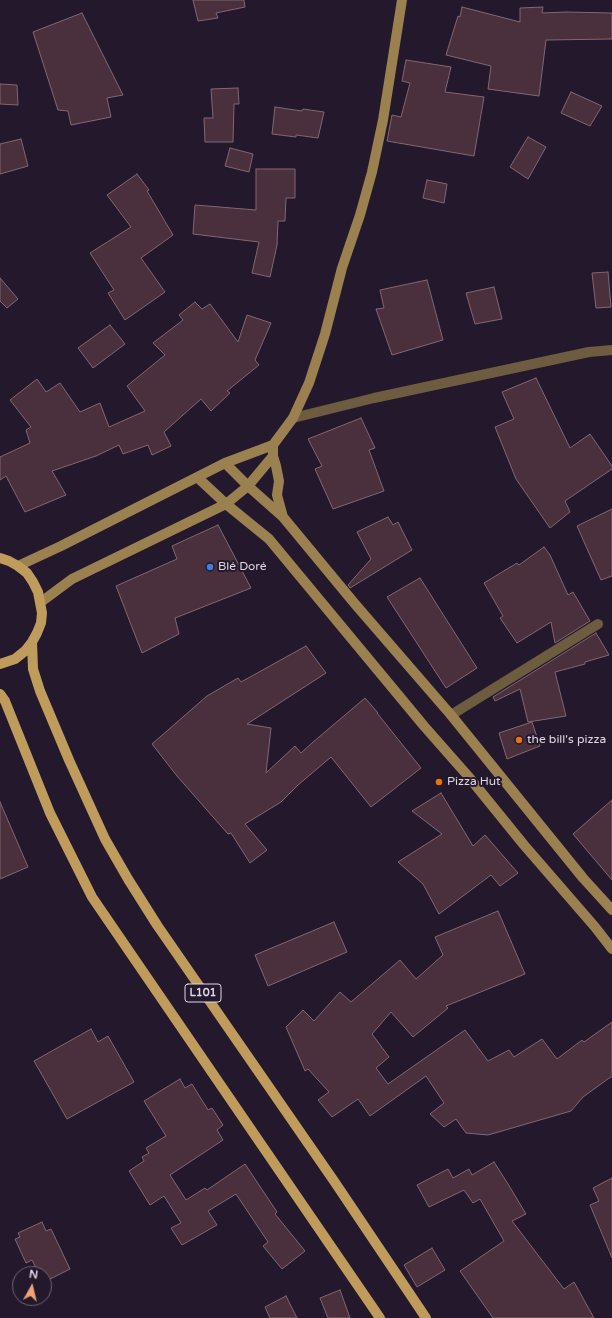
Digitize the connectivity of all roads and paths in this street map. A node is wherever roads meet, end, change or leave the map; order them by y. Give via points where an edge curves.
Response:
1 (402, 0) edge
2 (612, 350) edge
3 (293, 418) junction
4 (273, 445) junction
5 (273, 456) junction
6 (225, 463) junction
7 (197, 477) junction
8 (248, 486) junction
9 (226, 504) junction
10 (283, 517) junction
11 (0, 550) edge
12 (4, 559) edge
13 (18, 566) junction
14 (41, 602) junction
15 (598, 624) dead end
16 (32, 642) junction
17 (0, 664) edge
18 (0, 694) edge
19 (451, 715) junction
20 (612, 910) edge
21 (612, 949) edge
22 (380, 1318) edge
23 (426, 1318) edge

1 - 3 main road via 384,120 372,172 342,268 323,341 309,383
2 - 3 street via 589,352
3 - 4 main road
4 - 5 main road
4 - 6 main road
5 - 8 main road
5 - 10 main road via 279,481 277,495
6 - 7 main road
6 - 8 main road
7 - 9 main road
7 - 13 main road
8 - 9 main road
8 - 10 main road
9 - 14 main road via 72,579
9 - 21 main road via 269,539
10 - 19 main road
11 - 12 main road
12 - 13 main road
13 - 14 main road via 33,582
14 - 16 main road via 41,623
15 - 19 street
16 - 17 main road via 14,659
16 - 23 main road, L101 via 33,669 40,691 105,839 128,879
18 - 22 main road, L101 via 50,813 92,897
19 - 20 main road

